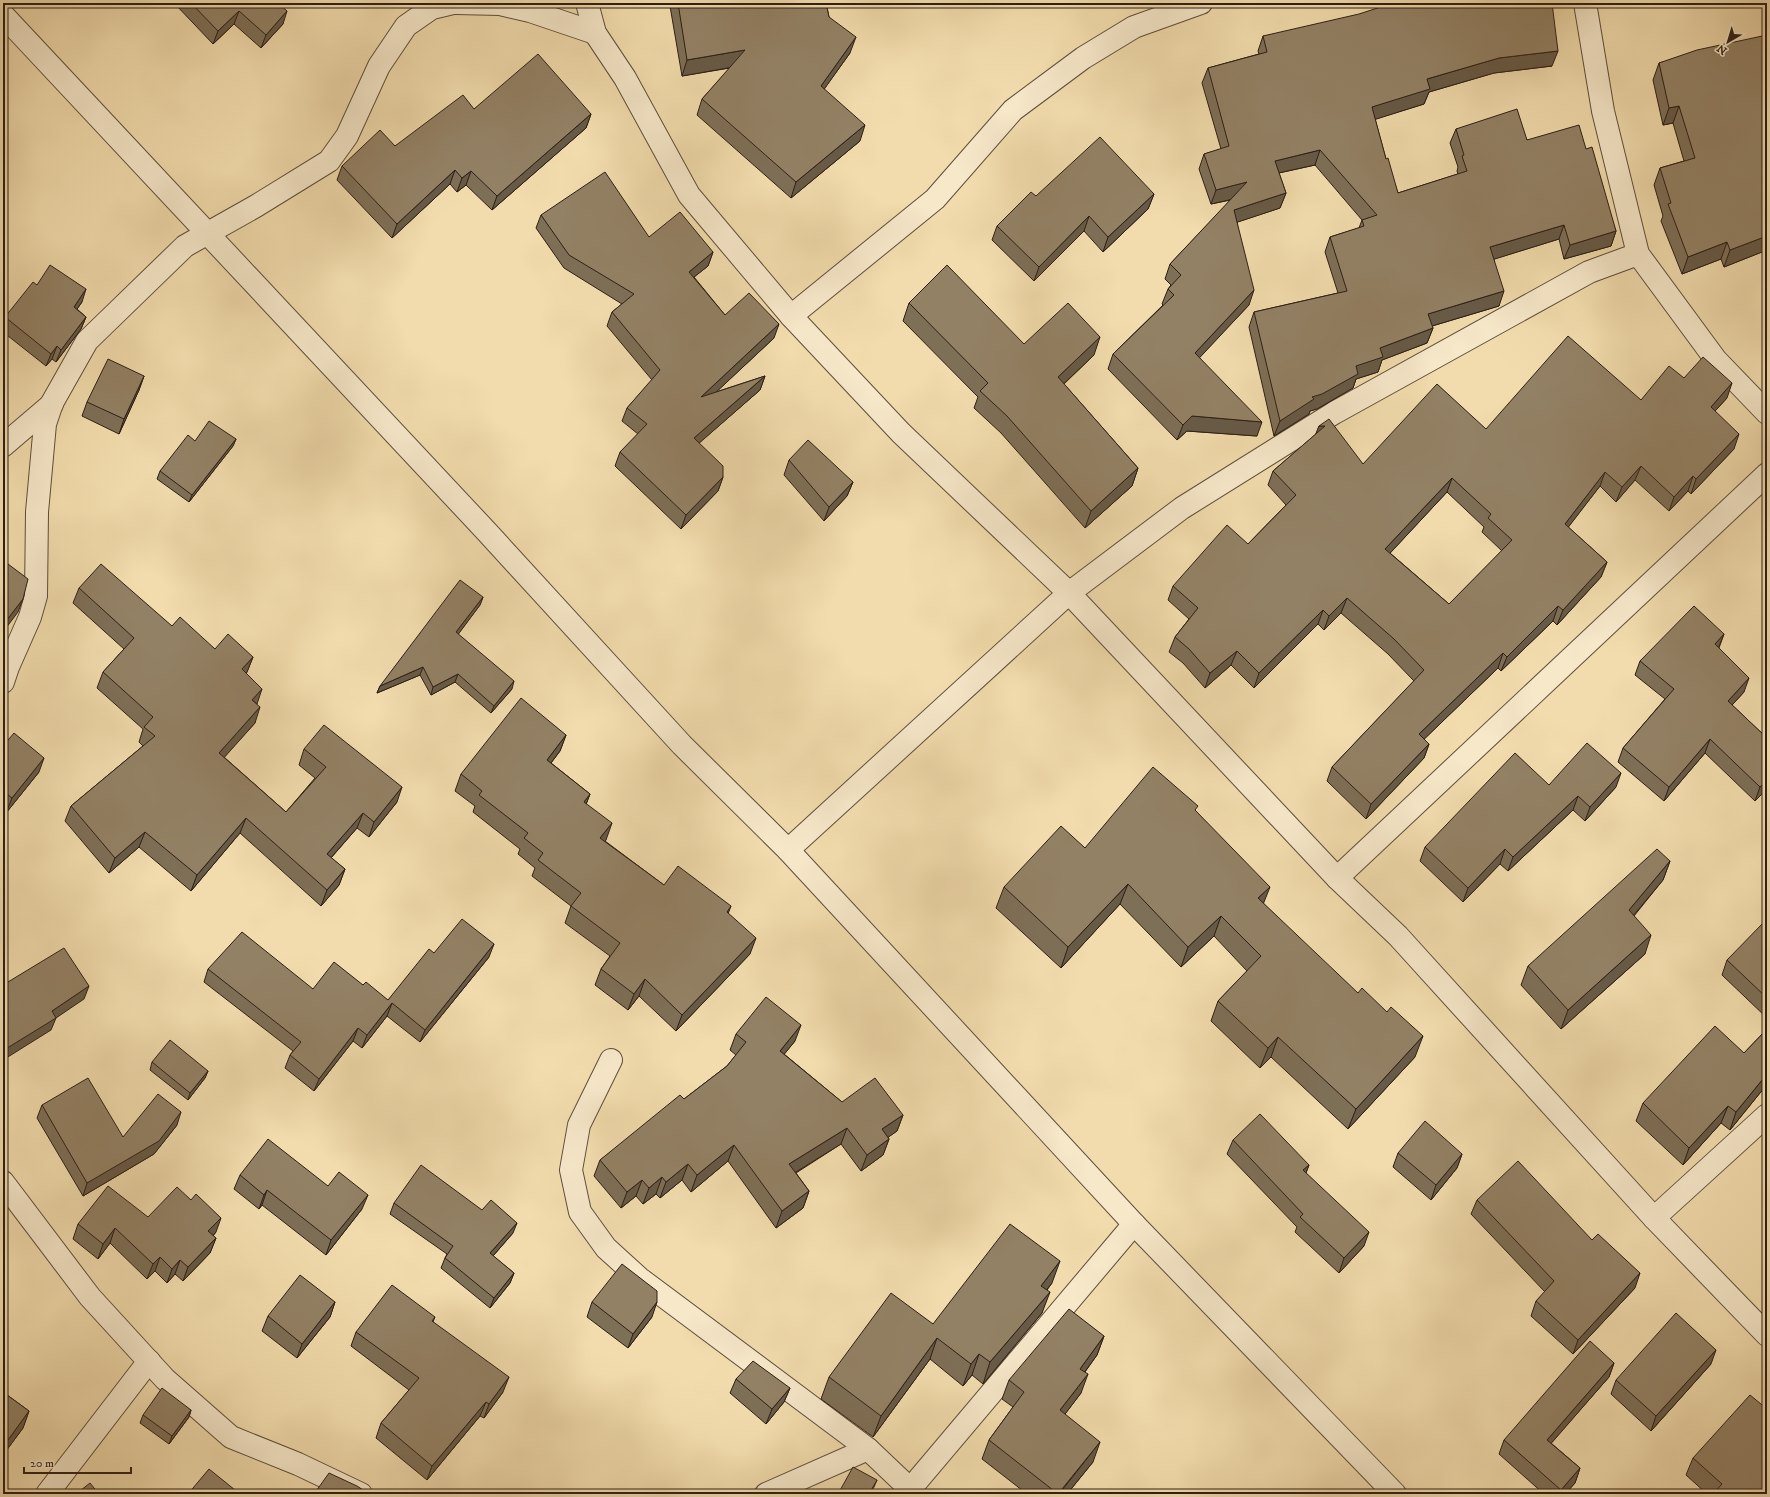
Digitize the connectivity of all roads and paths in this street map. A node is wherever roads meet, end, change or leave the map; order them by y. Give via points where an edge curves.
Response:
1 (455, 3) edge
2 (587, 3) edge
3 (1201, 3) edge
4 (1585, 3) edge
5 (3, 15) edge
6 (595, 33) junction
7 (207, 234) junction
8 (1638, 254) junction
9 (791, 316) junction
10 (52, 403) junction
11 (1767, 413) edge
12 (3, 446) edge
13 (1767, 474) edge
14 (1069, 594) junction
15 (3, 682) edge
16 (788, 850) junction
17 (1336, 878) junction
18 (611, 1060) dead end
19 (1767, 1115) edge
20 (3, 1182) edge
21 (1654, 1218) junction
22 (1134, 1224) junction
23 (1767, 1335) edge
24 (149, 1361) junction
25 (868, 1449) junction
26 (908, 1491) edge
27 (47, 1494) edge
28 (361, 1494) edge
29 (766, 1494) edge
30 (1395, 1494) edge

1 - 6 street via 500,4 530,11
1 - 7 street via 432,8 406,26 379,66 347,136 330,161
2 - 6 street
3 - 9 street via 1134,26 1083,58 1013,110 935,199
4 - 8 street via 1603,111
5 - 7 street
6 - 9 street via 625,78 689,195
7 - 10 street via 185,246 87,341
7 - 16 street via 487,532 682,745
8 - 11 street via 1716,360
8 - 14 street via 1589,272 1334,413 1182,508
9 - 14 street via 901,433
10 - 12 street
10 - 15 street via 45,424 40,468 36,596
13 - 17 street
14 - 16 street
14 - 17 street
16 - 22 street
17 - 21 street via 1398,936
18 - 25 street via 579,1125 571,1170 580,1212 606,1248 639,1278
19 - 21 street
20 - 24 street via 90,1297
21 - 23 street
22 - 26 street
22 - 30 street
24 - 27 street
24 - 28 street via 165,1380 231,1437 298,1464
25 - 26 street
25 - 29 street

